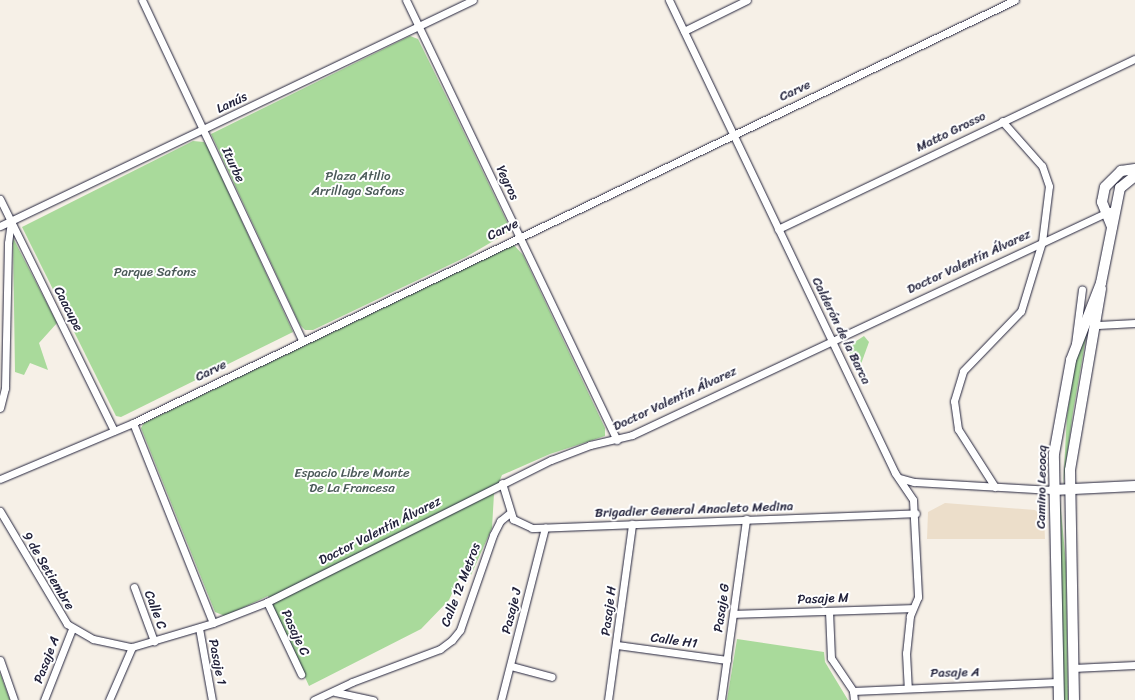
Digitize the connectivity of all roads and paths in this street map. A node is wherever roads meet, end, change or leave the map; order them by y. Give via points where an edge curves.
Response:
1 (142, 0) edge
2 (406, 0) edge
3 (473, 0) edge
4 (669, 0) edge
5 (747, 0) edge
6 (1015, 0) edge
7 (419, 26) junction
8 (684, 31) junction
9 (1135, 59) edge
10 (1002, 121) junction
11 (204, 130) junction
12 (733, 133) junction
13 (1135, 169) edge
14 (1135, 176) edge
15 (0, 200) edge
16 (1116, 210) junction
17 (1105, 212) junction
18 (11, 220) junction
19 (0, 226) edge
20 (1112, 228) junction
21 (778, 229) junction
22 (519, 236) junction
23 (1042, 242) junction
24 (1101, 282) junction
25 (1082, 289) dead end
26 (1135, 323) edge
27 (1098, 325) junction
28 (302, 340) junction
29 (832, 340) junction
30 (1075, 344) junction
31 (0, 408) edge
32 (133, 423) junction
33 (114, 431) junction
34 (617, 440) junction
35 (899, 478) junction
36 (0, 479) edge
37 (502, 483) junction
38 (1135, 486) edge
39 (995, 488) junction
40 (1053, 490) junction
41 (1069, 491) junction
42 (0, 511) edge
43 (510, 513) junction
44 (916, 513) junction
45 (746, 519) junction
46 (632, 524) junction
47 (545, 528) junction
48 (134, 587) dead end
49 (267, 602) junction
50 (912, 608) junction
51 (829, 611) junction
52 (734, 614) junction
53 (213, 624) junction
54 (199, 628) junction
55 (72, 629) junction
56 (154, 640) junction
57 (617, 645) junction
58 (132, 647) junction
59 (0, 660) edge
60 (728, 660) junction
61 (1135, 664) edge
62 (511, 666) junction
63 (1073, 668) junction
64 (301, 674) dead end
65 (552, 677) dead end
66 (1058, 682) junction
67 (908, 687) junction
68 (853, 691) junction
69 (335, 692) junction
70 (14, 700) edge
71 (44, 700) edge
72 (109, 700) edge
73 (212, 700) edge
74 (314, 700) edge
75 (373, 700) edge
76 (501, 700) edge
77 (608, 700) edge
78 (721, 700) edge
79 (854, 700) edge
80 (1059, 700) edge
81 (1074, 700) edge

1 - 11 street, Iturbe
2 - 7 street, Yegros
3 - 7 street, Lanús
4 - 8 street, Calderón de la Barca
5 - 8 street
6 - 12 street, Carve
7 - 11 street, Lanús
7 - 22 street, Yegros
8 - 12 street, Calderón de la Barca
9 - 10 street, Matto Grosso
10 - 21 street, Matto Grosso
10 - 23 street via 1047,176
11 - 18 street, Lanús
11 - 28 street, Iturbe
12 - 21 street, Calderón de la Barca
12 - 22 street, Carve
13 - 17 street via 1121,171 1108,182 1102,196
14 - 16 street, Camino Lecocq via 1120,188
15 - 18 street, Caacupe
16 - 17 street, Doctor Valentín Álvarez
16 - 20 street, Camino Lecocq
17 - 20 street
17 - 23 street, Doctor Valentín Álvarez
18 - 19 street, Lanús
18 - 31 street via 8,243 5,388
18 - 33 street, Caacupe
20 - 24 street, Camino Lecocq
21 - 29 street, Calderón de la Barca
22 - 28 street, Carve
22 - 34 street, Yegros
23 - 29 street, Doctor Valentín Álvarez
23 - 39 street via 1019,315 973,359 964,371 954,401 958,429
24 - 27 street, Camino Lecocq
24 - 30 street, Camino Lecocq
25 - 30 street
26 - 27 street
27 - 41 street, Camino Lecocq via 1079,413
28 - 32 street, Carve
29 - 34 street, Doctor Valentín Álvarez
29 - 35 street, Calderón de la Barca
30 - 40 street, Camino Lecocq via 1054,454
32 - 33 street, Carve
32 - 53 street
33 - 36 street, Carve
34 - 37 street, Doctor Valentín Álvarez via 572,451
35 - 39 street
35 - 44 street, Calderón de la Barca via 913,500
37 - 43 street
37 - 49 street, Doctor Valentín Álvarez
38 - 41 street
39 - 40 street
40 - 41 street
40 - 66 street, Camino Lecocq
41 - 63 street, Camino Lecocq
42 - 55 street, 9 de Setiembre via 49,598
43 - 47 street, Brigadier General Anacleto Medina via 520,525
43 - 69 street, Calle 12 Metros via 500,521 493,535 460,630 452,640 440,650 352,682
44 - 45 street, Brigadier General Anacleto Medina
44 - 50 street, Calderón de la Barca via 918,597
45 - 46 street, Brigadier General Anacleto Medina
45 - 52 street, Pasaje G
46 - 47 street, Brigadier General Anacleto Medina
46 - 57 street, Pasaje H
47 - 62 street, Pasaje J
48 - 56 street, Calle C
49 - 53 street, Doctor Valentín Álvarez
49 - 64 street, Pasaje C
50 - 51 street, Pasaje M
50 - 67 street, Calderón de la Barca via 906,653
51 - 52 street, Pasaje M
51 - 68 street via 833,664
52 - 60 street, Pasaje G
53 - 54 street, Doctor Valentín Álvarez
54 - 56 street, Doctor Valentín Álvarez
54 - 73 street, Pasaje 1
55 - 58 street, 9 de Setiembre via 93,639
55 - 71 street, Pasaje A
56 - 58 street, Doctor Valentín Álvarez
57 - 60 street, Calle H1
57 - 77 street, Pasaje H
58 - 72 street
59 - 70 street
60 - 78 street, Pasaje G
61 - 63 street
62 - 65 street
62 - 76 street, Pasaje J
63 - 81 street, Camino Lecocq
66 - 67 street, Pasaje A
66 - 80 street, Camino Lecocq
67 - 68 street, Pasaje A
68 - 79 street
69 - 74 street, Calle 12 Metros
69 - 75 street

